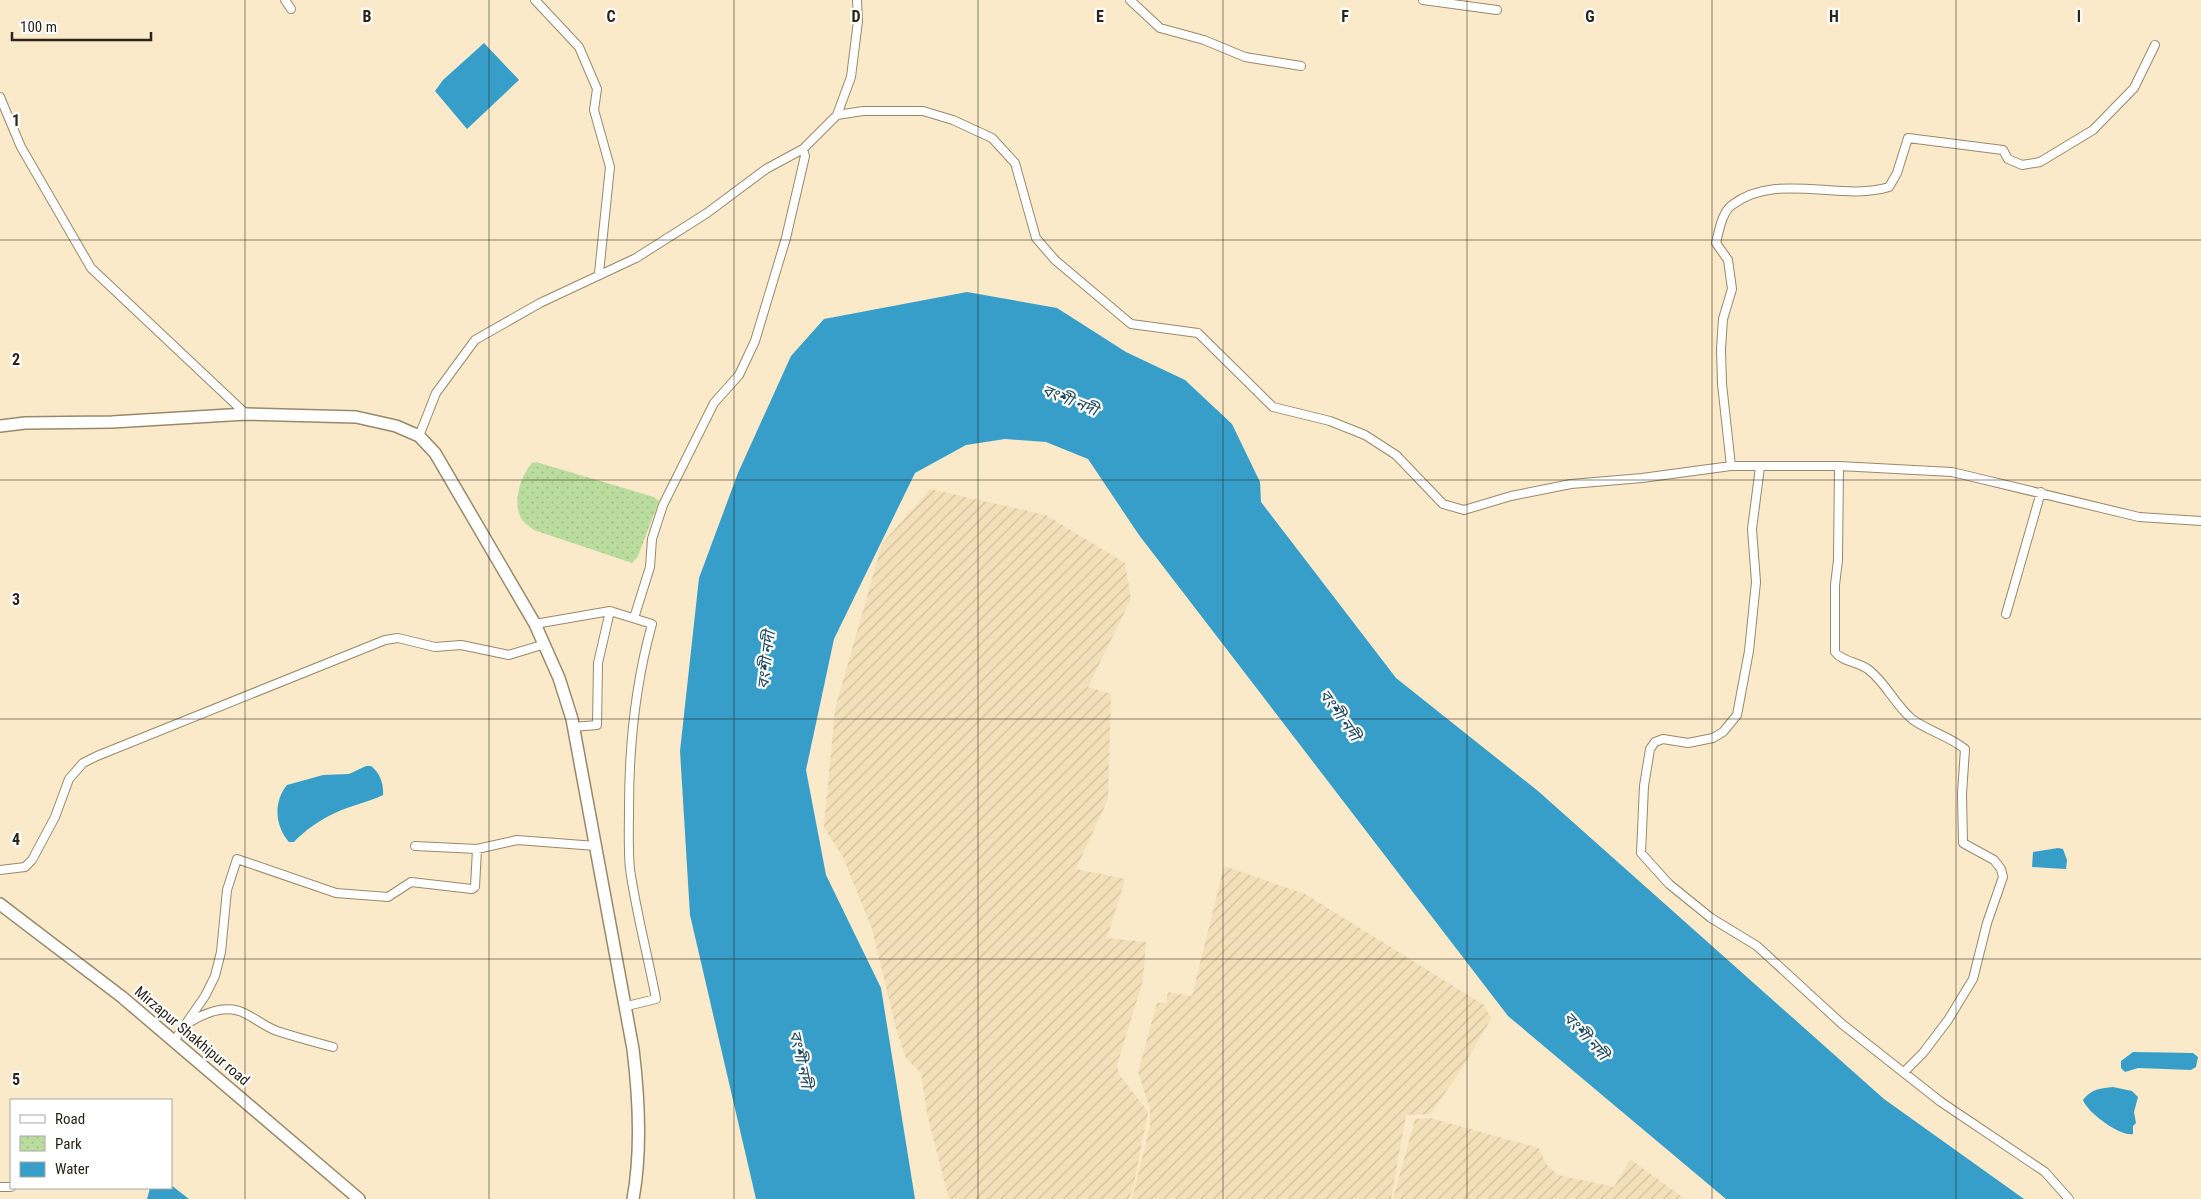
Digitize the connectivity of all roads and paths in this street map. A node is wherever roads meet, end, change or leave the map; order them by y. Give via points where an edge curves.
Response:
1 (285, 0) edge
2 (535, 0) edge
3 (857, 0) edge
4 (1130, 0) edge
5 (1423, 0) edge
6 (291, 9) dead end
7 (1497, 10) dead end
8 (2155, 45) dead end
9 (1301, 66) dead end
10 (0, 97) edge
11 (837, 115) junction
12 (802, 148) junction
13 (599, 273) junction
14 (246, 414) junction
15 (0, 426) edge
16 (419, 436) junction
17 (1731, 466) junction
18 (1839, 466) junction
19 (1760, 467) junction
20 (2041, 492) junction
21 (2201, 521) edge
22 (610, 612) junction
23 (2006, 614) dead end
24 (634, 618) junction
25 (535, 624) junction
26 (545, 644) junction
27 (573, 727) junction
28 (415, 846) dead end
29 (596, 846) junction
30 (477, 849) junction
31 (0, 870) edge
32 (0, 904) edge
33 (627, 1006) junction
34 (184, 1027) junction
35 (174, 1040) junction
36 (333, 1047) dead end
37 (1904, 1072) junction
38 (359, 1199) edge
39 (633, 1199) edge
40 (2069, 1199) edge

1 - 6 street
2 - 13 street via 579,47 597,89 594,110 610,167
3 - 11 street via 858,21 851,77
4 - 9 street via 1160,28 1204,40 1244,56
5 - 7 street
8 - 17 street via 2134,88 2093,130 2040,162 2022,165 2008,159 2003,150 1908,138 1889,187 1873,192 1777,189 1731,205 1721,223 1716,243 1728,260 1732,289 1723,320 1720,349
10 - 14 street via 20,147 91,268
11 - 12 street
11 - 17 street via 863,111 923,111 953,120 992,138 1015,163 1036,238 1055,260 1131,324 1198,334 1273,407 1330,421 1365,435 1396,455 1450,508 1464,510 1511,496 1571,484
12 - 13 street via 636,258
12 - 24 street via 804,156 786,238 755,342 739,375 714,403 663,505 652,539 650,567
13 - 16 street via 474,340 436,392
14 - 15 street
14 - 16 street via 356,417 396,426
16 - 25 street via 435,452
17 - 19 street
18 - 19 street
18 - 20 street via 1952,472
18 - 37 street via 1835,652 1867,668 1914,721 1965,750 1963,843 1994,860 2003,877 1986,923 1973,979 1943,1027
19 - 37 street via 1752,529 1756,582 1749,651 1737,715 1724,732 1713,738 1688,744 1662,740 1650,748 1644,786 1641,854 1669,884 1711,918 1757,946 1842,1024
20 - 21 street via 2139,517
20 - 23 street
22 - 24 street
22 - 25 street
22 - 27 street via 598,663 597,725
24 - 33 street via 652,624 638,676 631,737 630,868 656,999
25 - 26 street
26 - 27 street
26 - 31 street via 509,655 461,645 435,647 398,638 385,640 97,756 83,763 69,779 55,817 32,860 25,867
27 - 29 street
28 - 30 street
29 - 30 street via 518,840
29 - 33 street
30 - 34 street via 475,887 472,889 411,882 388,897 336,893 237,859 227,890 221,952 214,976
32 - 35 street, Mirzapur Shakhipur road
33 - 39 street via 638,1092 638,1170
34 - 35 street
34 - 36 street via 214,1010 233,1010 243,1012 274,1030
35 - 38 street, Mirzapur Shakhipur road
37 - 40 street via 1941,1102 2044,1172

